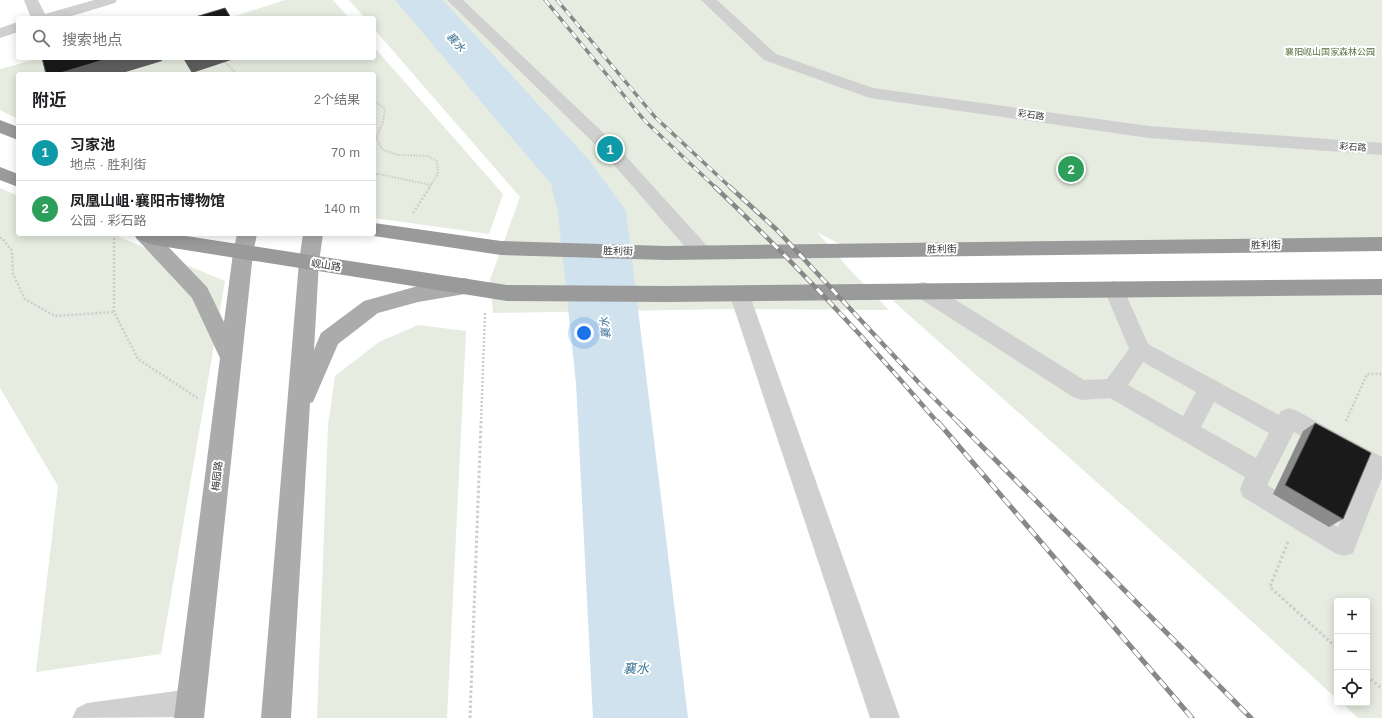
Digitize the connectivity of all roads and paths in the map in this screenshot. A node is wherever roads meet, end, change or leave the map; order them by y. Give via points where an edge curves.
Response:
1 (32, 0) edge
2 (110, 0) edge
3 (454, 0) edge
4 (708, 0) edge
5 (92, 2) edge
6 (38, 16) edge
7 (54, 16) edge
8 (16, 28) edge
9 (0, 33) edge
10 (225, 62) dead end
11 (235, 72) edge
12 (376, 101) edge
13 (0, 126) edge
14 (16, 133) edge
15 (376, 138) edge
16 (376, 138) edge
17 (1382, 149) edge
18 (0, 173) edge
19 (376, 173) edge
20 (16, 180) edge
21 (431, 185) junction
22 (376, 230) edge
23 (400, 234) junction
24 (114, 236) edge
25 (146, 236) edge
26 (149, 236) edge
27 (313, 236) edge
28 (0, 238) edge
29 (245, 244) edge
30 (1382, 244) edge
31 (701, 252) junction
32 (309, 262) junction
33 (465, 286) junction
34 (1382, 287) edge
35 (486, 289) junction
36 (1114, 289) junction
37 (924, 290) junction
38 (739, 293) junction
39 (114, 312) junction
40 (1140, 350) junction
41 (231, 358) junction
42 (1382, 374) edge
43 (1113, 388) junction
44 (1210, 389) junction
45 (298, 411) junction
46 (224, 417) junction
47 (1282, 429) junction
48 (1187, 431) junction
49 (1336, 444) junction
50 (1260, 473) junction
51 (1298, 517) junction
52 (1334, 645) edge
53 (1370, 679) edge
54 (1382, 689) edge
55 (190, 710) edge
56 (87, 718) edge
57 (276, 718) edge
58 (470, 718) edge
59 (885, 718) edge

1 - 6 street
2 - 5 street
3 - 31 street via 608,147
4 - 17 street, 彩石路 via 770,57 870,93 1148,132
5 - 7 street
8 - 9 street
10 - 11 path
12 - 16 path via 385,108 383,122
13 - 14 highway
15 - 21 path via 383,150 398,155 428,156 437,161 438,174
18 - 20 highway
19 - 21 path
21 - 23 path
22 - 23 highway
23 - 31 highway, 胜利街 via 501,248
24 - 39 path
25 - 41 main road via 200,294
26 - 29 highway, 岘山路
27 - 32 main road
28 - 39 path via 12,251 13,274 24,299 55,316
29 - 32 highway, 岘山路
29 - 41 main road, 梅园路
30 - 31 highway, 胜利街
32 - 33 highway, 岘山路
32 - 45 main road
33 - 35 highway, 岘山路
33 - 45 main road via 418,294 371,307 329,339
34 - 36 highway
35 - 38 highway, 岘山路 via 509,292
35 - 58 path
36 - 37 highway
36 - 40 street
37 - 38 highway
37 - 43 street via 1082,390
38 - 59 street
39 - 46 path via 138,359
40 - 43 street
40 - 44 street
41 - 46 main road, 梅园路
42 - 49 path via 1367,374
43 - 48 street
44 - 47 street
44 - 48 street
45 - 57 main road
46 - 55 main road, 梅园路
47 - 49 street via 1288,418
47 - 50 street
48 - 50 street
49 - 51 street via 1375,465 1344,544
50 - 51 street via 1252,489
51 - 52 path via 1270,587
53 - 54 path
55 - 56 street

